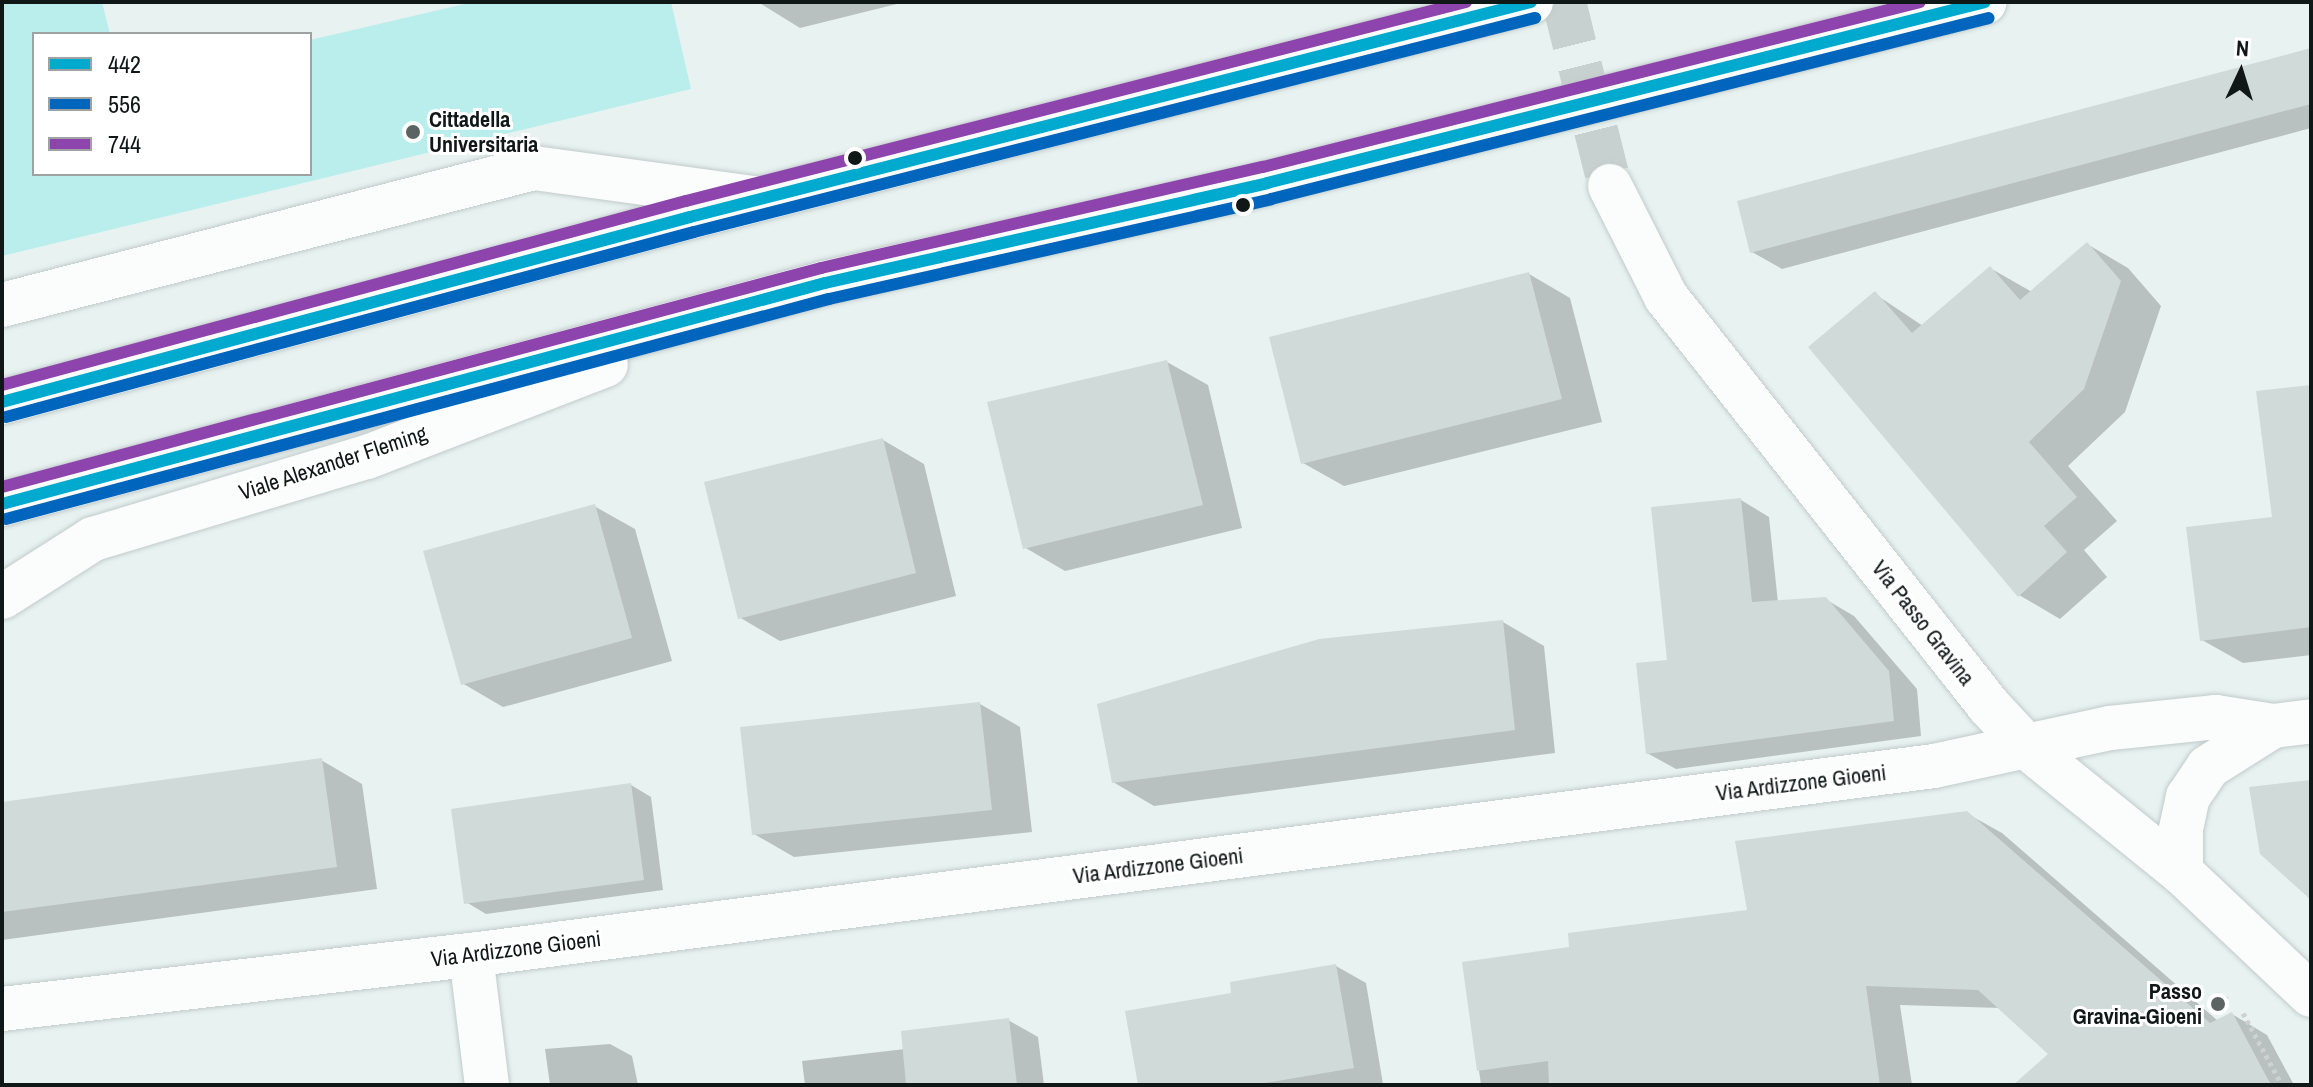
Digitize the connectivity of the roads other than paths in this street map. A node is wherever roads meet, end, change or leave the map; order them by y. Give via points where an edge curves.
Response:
1 (1531, 2) edge
2 (1985, 2) edge
3 (1434, 14) edge
4 (1610, 186) tunnel mouth
5 (759, 199) junction
6 (806, 288) junction
7 (2, 305) edge
8 (2, 402) edge
9 (2, 504) edge
10 (2, 597) edge
11 (2292, 724) edge
12 (2029, 749) junction
13 (2181, 872) junction
14 (471, 955) junction
15 (2311, 995) edge
16 (2, 1009) edge
17 (487, 1085) edge

1 - 3 main road
2 - 6 main road via 1267,183
3 - 5 main road
4 - 12 main road, Via Passo Gravina via 1666,297 1989,706
5 - 7 main road via 534,168
5 - 8 main road
6 - 9 main road
6 - 10 main road, Viale Alexander Fleming via 367,457 93,539
11 - 12 main road, Via Ardizzone Gioeni via 2216,717 2110,728
11 - 13 main road via 2208,767 2188,797
12 - 13 main road, Via Passo Gravina
12 - 14 main road, Via Ardizzone Gioeni via 1934,766
13 - 15 main road, Via Passo Gravina
14 - 16 main road, Via Ardizzone Gioeni
14 - 17 main road

